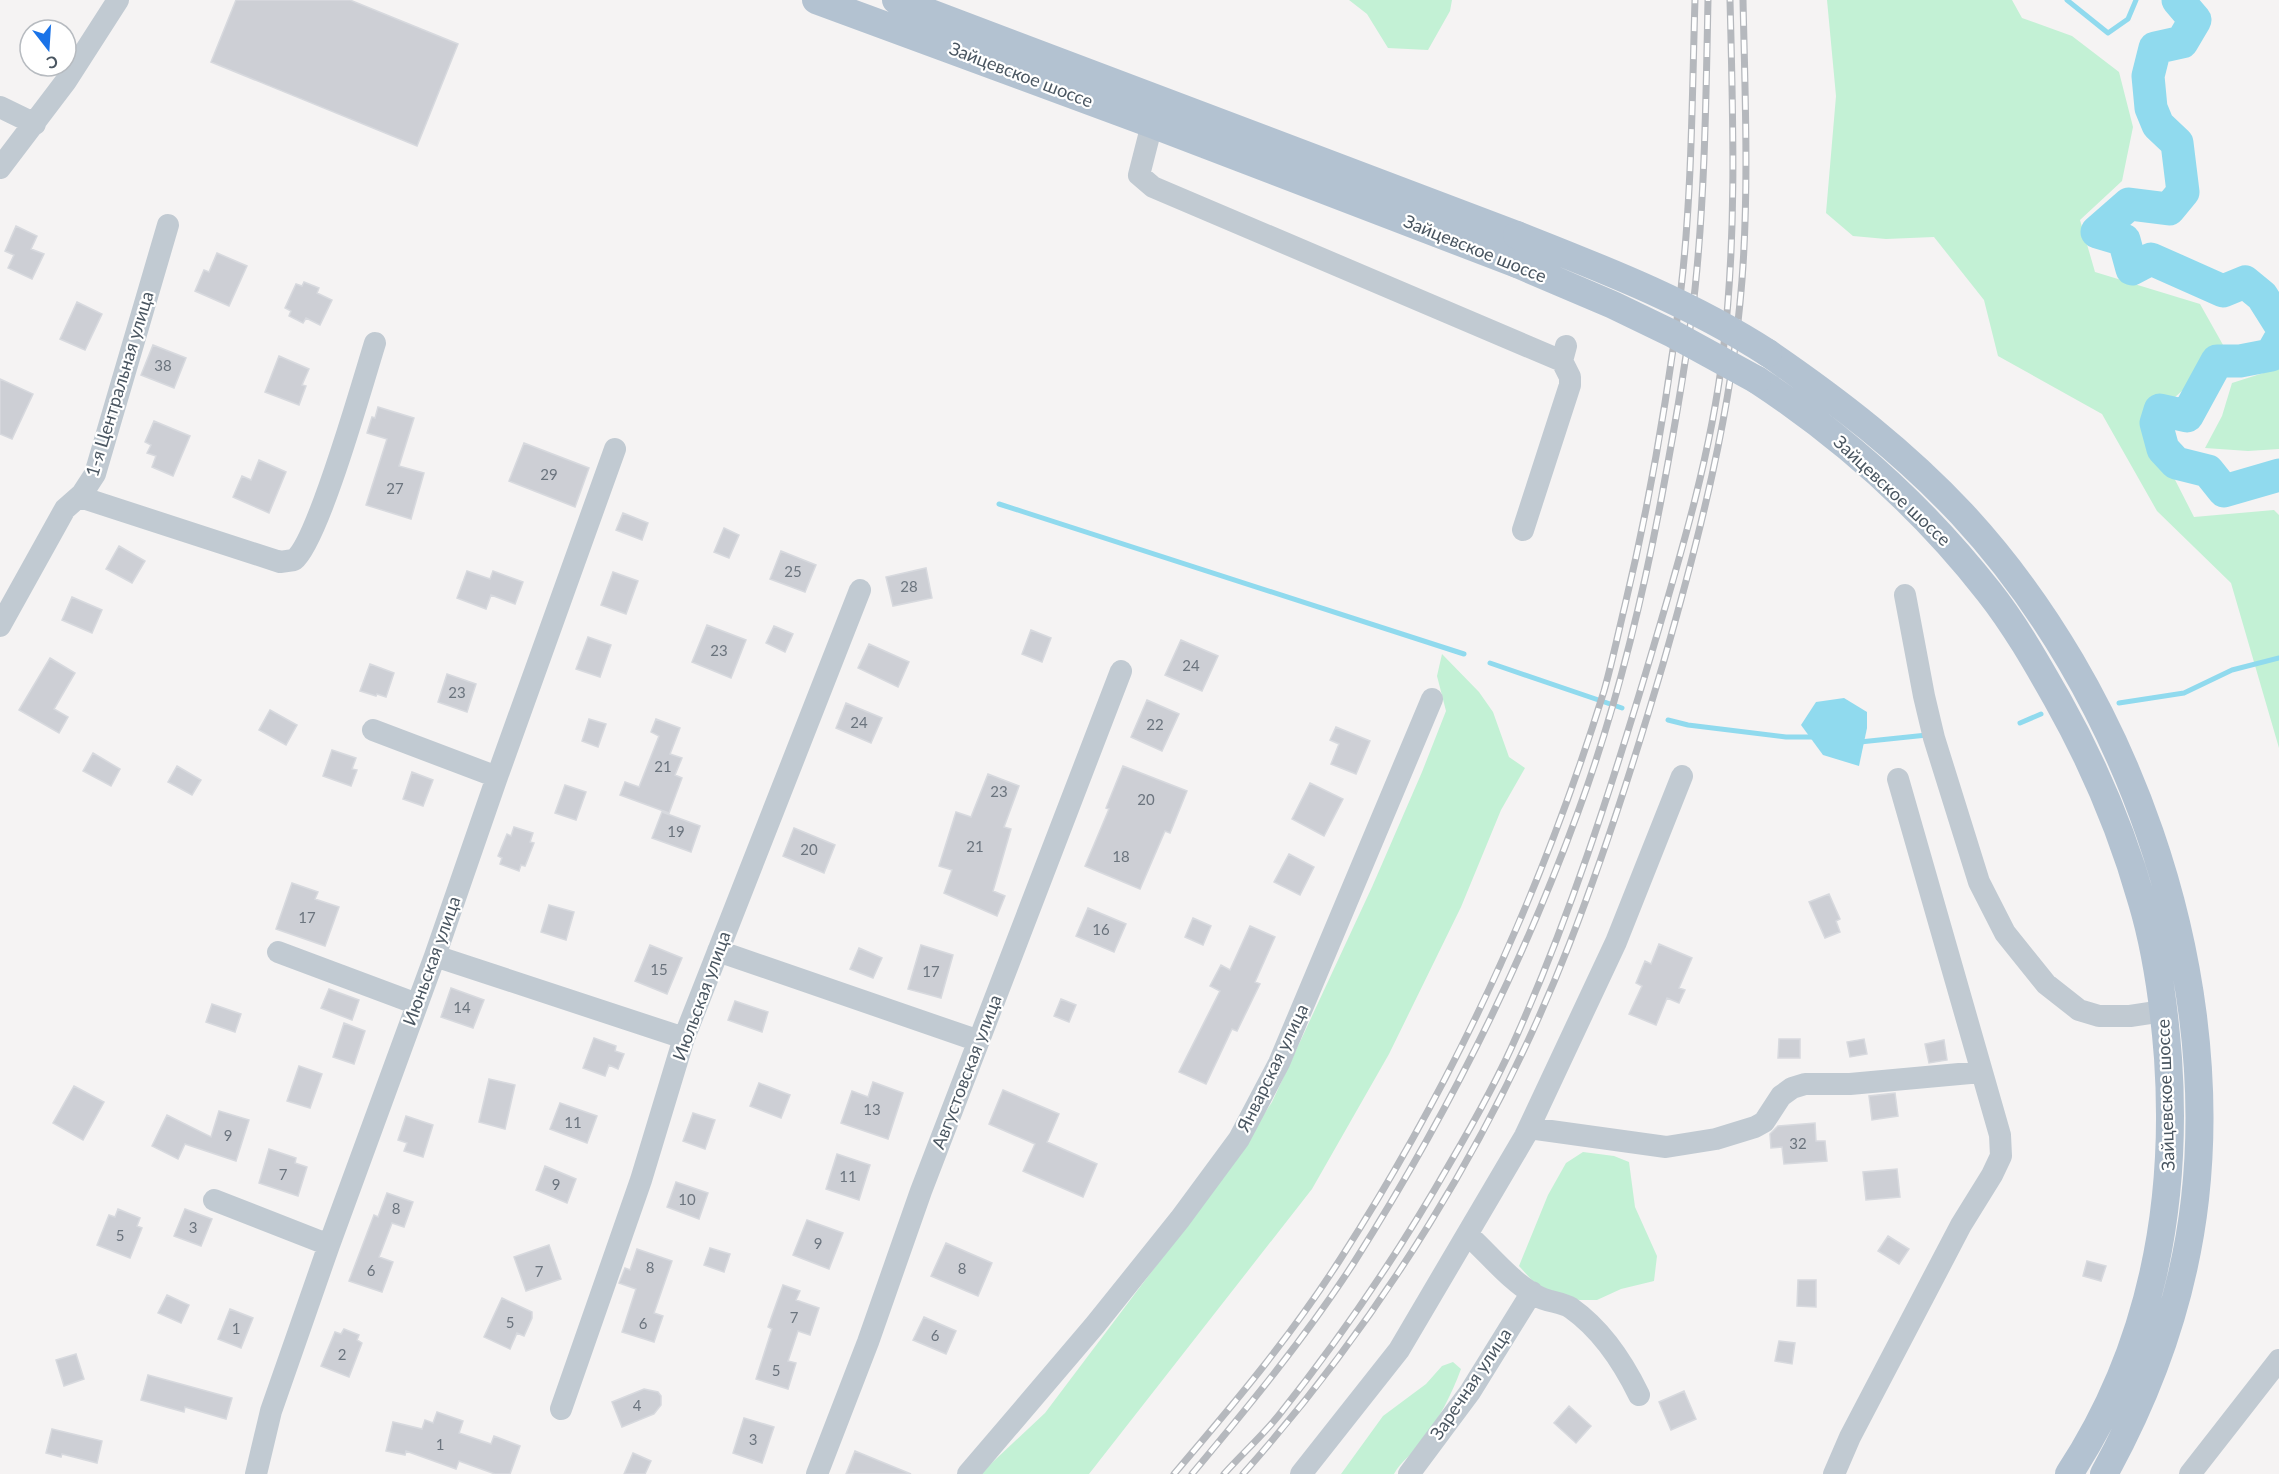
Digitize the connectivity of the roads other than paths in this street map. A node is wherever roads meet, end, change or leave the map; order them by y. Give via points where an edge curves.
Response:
1 (118, 0) edge
2 (816, 0) edge
3 (896, 0) edge
4 (0, 107) edge
5 (35, 124) junction
6 (1152, 124) junction
7 (0, 168) edge
8 (168, 225) dead end
9 (375, 343) dead end
10 (615, 449) dead end
11 (80, 496) junction
12 (1523, 530) dead end
13 (860, 590) dead end
14 (1905, 595) dead end
15 (0, 626) edge
16 (1121, 671) dead end
17 (1432, 699) dead end
18 (373, 730) dead end
19 (1682, 776) dead end
20 (497, 777) junction
21 (1898, 779) dead end
22 (718, 951) junction
23 (278, 952) dead end
24 (435, 956) junction
25 (417, 1004) junction
26 (2163, 1011) junction
27 (684, 1038) junction
28 (980, 1041) junction
29 (1981, 1072) junction
30 (1529, 1128) junction
31 (214, 1200) dead end
32 (1468, 1235) junction
33 (329, 1245) junction
34 (1532, 1292) junction
35 (2279, 1360) edge
36 (1639, 1395) dead end
37 (561, 1409) dead end
38 (256, 1474) edge
39 (817, 1474) edge
40 (968, 1474) edge
41 (1301, 1474) edge
42 (1409, 1474) edge
43 (1834, 1474) edge
44 (2069, 1474) edge
45 (2104, 1474) edge
46 (2190, 1474) edge

1 - 5 street
2 - 6 main road, Зайцевское шоссе
3 - 45 main road, Зайцевское шоссе, bridge via 1517,235 1683,304 1811,382 1888,442 1963,516 2041,617 2118,753 2164,876 2180,940 2193,1021 2197,1176 2184,1266 2146,1388
4 - 5 street
5 - 7 street
6 - 12 street via 1138,175 1153,187 1564,353 1570,385
6 - 26 main road, Зайцевское шоссе, bridge via 1613,304 1772,390 1859,456 1955,551 1996,602 2029,650 2066,716 2117,825 2144,905
8 - 11 street, 1-я Центральная улица via 95,474
9 - 11 street via 331,480 305,545 294,560 280,562
10 - 20 street, Июньская улица
11 - 15 street, 1-я Центральная улица via 65,509
13 - 22 street, Июльская улица
14 - 26 street via 1935,738 1979,882 2006,933 2046,984 2079,1010 2099,1016
16 - 28 street, Августовская улица
17 - 40 street, Январская улица via 1279,1063 1239,1139 1095,1325
18 - 20 street
19 - 30 street via 1620,931
20 - 24 street, Июньская улица
21 - 29 street
22 - 27 street, Июльская улица
22 - 28 street
23 - 25 street
24 - 25 street, Июньская улица
24 - 27 street
25 - 33 street, Июньская улица
26 - 44 main road, Зайцевское шоссе via 2171,1135 2156,1266 2140,1326 2118,1381
27 - 37 street, Июльская улица via 641,1180
28 - 39 street, Августовская улица
29 - 30 street via 1850,1084 1805,1084 1780,1096 1764,1122 1755,1127 1716,1139 1666,1147
29 - 43 street via 2000,1135 2001,1156 1850,1437
30 - 32 street
31 - 33 street
32 - 34 street
32 - 41 street via 1399,1350
33 - 38 street, Июньская улица via 271,1411
34 - 36 street via 1570,1307 1598,1332 1627,1371
34 - 42 street, Заречная улица via 1470,1392
35 - 46 street

